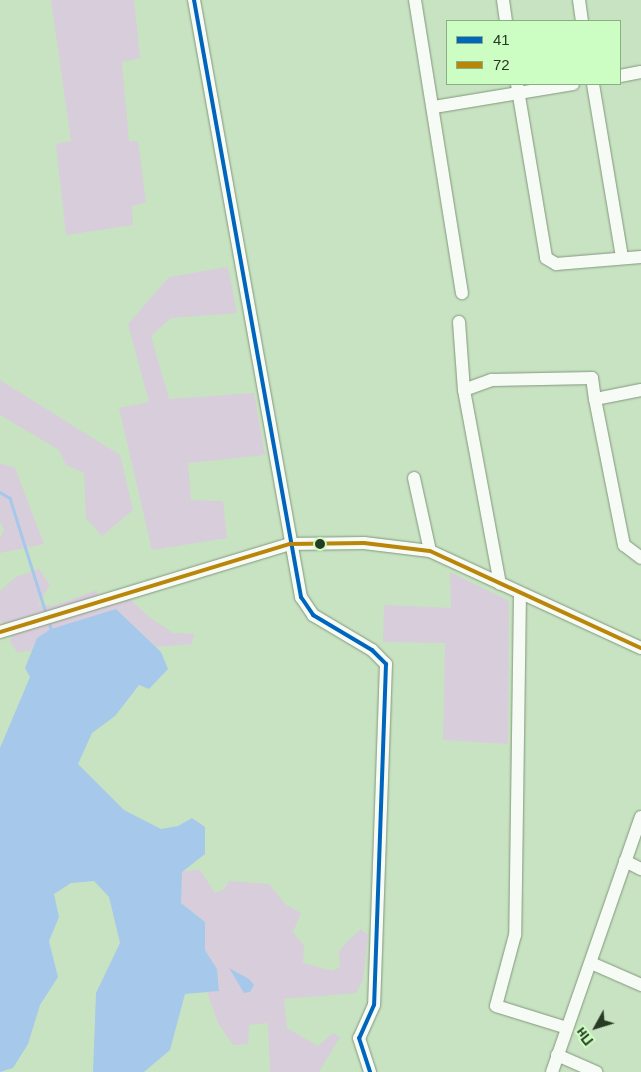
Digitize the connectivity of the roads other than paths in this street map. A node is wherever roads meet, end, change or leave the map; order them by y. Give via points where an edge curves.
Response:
1 (194, 0) edge
2 (415, 0) edge
3 (503, 0) edge
4 (579, 0) edge
5 (506, 20) edge
6 (582, 20) edge
7 (641, 72) edge
8 (621, 76) edge
9 (559, 85) edge
10 (593, 85) edge
11 (518, 88) edge
12 (434, 107) junction
13 (641, 257) edge
14 (622, 258) junction
15 (462, 293) dead end
16 (459, 322) dead end
17 (464, 390) junction
18 (641, 390) edge
19 (595, 399) junction
20 (414, 478) dead end
21 (290, 544) junction
22 (430, 551) junction
23 (641, 558) edge
24 (500, 584) junction
25 (520, 593) junction
26 (0, 632) edge
27 (641, 648) edge
28 (641, 817) edge
29 (625, 861) junction
30 (641, 869) edge
31 (591, 963) junction
32 (641, 985) edge
33 (566, 1028) junction
34 (557, 1054) junction
35 (370, 1072) edge
36 (552, 1072) edge
37 (596, 1072) edge

1 - 21 street
2 - 12 street
3 - 5 street
4 - 6 street
7 - 8 street
9 - 11 street
10 - 14 street
11 - 12 street
11 - 14 street via 546,258 556,264
12 - 15 street
13 - 14 street
16 - 17 street
17 - 19 street via 492,380 592,378
17 - 24 street
18 - 19 street
19 - 23 street via 624,546
20 - 22 street
21 - 22 street via 364,543
21 - 26 street
21 - 35 street via 301,597 313,615 372,650 386,664 374,1006 359,1038
22 - 24 street
24 - 25 street
25 - 27 street
25 - 33 street via 515,935 496,1006
28 - 29 street
29 - 30 street
29 - 31 street
31 - 32 street
31 - 33 street
33 - 34 street
34 - 36 street
34 - 37 street

